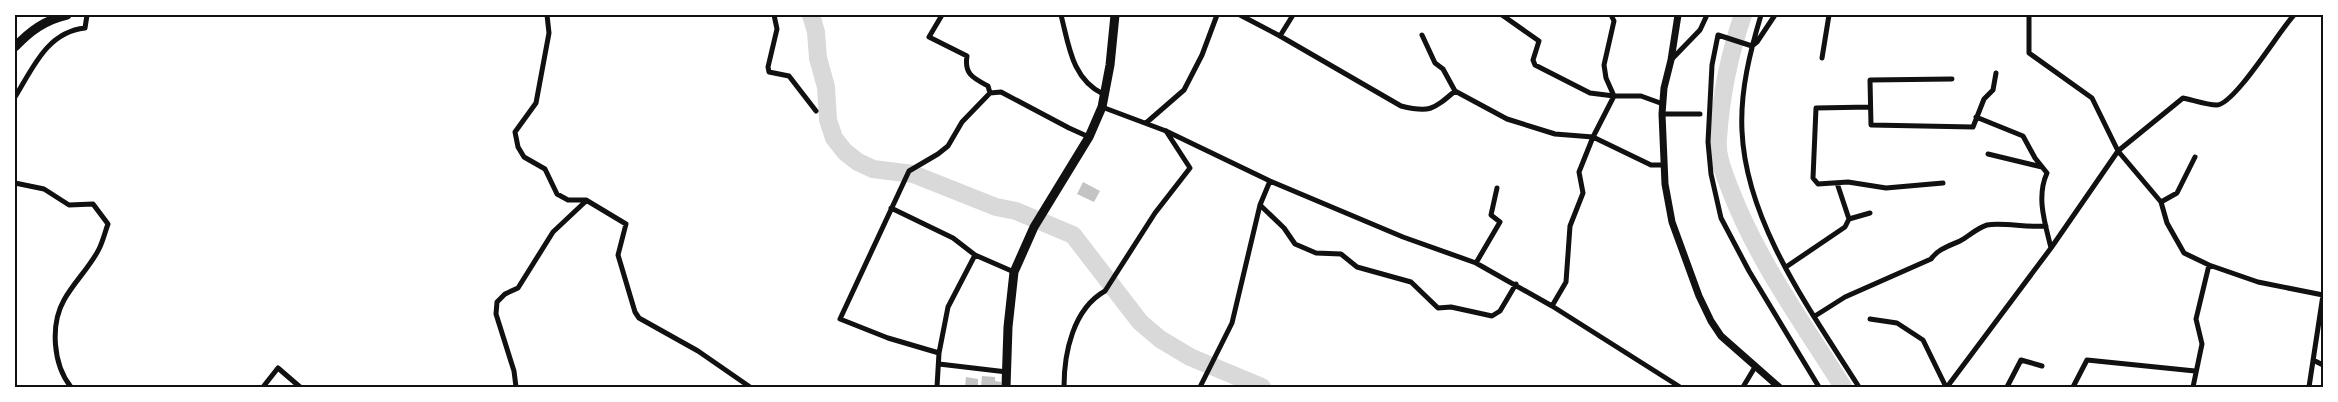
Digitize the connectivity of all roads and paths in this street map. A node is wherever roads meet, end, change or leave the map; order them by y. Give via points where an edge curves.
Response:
1 (67, 15) edge
2 (87, 15) edge
3 (547, 15) edge
4 (774, 15) edge
5 (942, 15) edge
6 (1060, 15) edge
7 (1115, 15) edge
8 (1217, 15) edge
9 (1240, 15) edge
10 (1293, 15) edge
11 (1502, 15) edge
12 (1611, 15) edge
13 (1678, 15) edge
14 (1706, 15) edge
15 (1761, 15) edge
16 (1775, 15) edge
17 (1829, 15) edge
18 (2029, 15) edge
19 (2294, 15) edge
20 (1422, 34) dead end
21 (1280, 36) junction
22 (1752, 46) junction
23 (15, 47) edge
24 (1822, 58) dead end
25 (1671, 60) junction
26 (1996, 73) dead end
27 (1952, 78) dead end
28 (1454, 91) junction
29 (990, 93) junction
30 (1103, 94) junction
31 (1614, 96) junction
32 (15, 97) edge
33 (1663, 104) junction
34 (1102, 107) junction
35 (1870, 108) junction
36 (816, 111) dead end
37 (1662, 114) junction
38 (1700, 114) dead end
39 (1976, 117) junction
40 (1146, 123) junction
41 (1166, 132) junction
42 (1089, 137) junction
43 (1593, 137) junction
44 (2118, 151) junction
45 (1988, 154) dead end
46 (2195, 157) dead end
47 (1664, 165) junction
48 (2042, 167) junction
49 (1270, 181) junction
50 (15, 183) edge
51 (1837, 183) junction
52 (1943, 183) dead end
53 (1497, 188) dead end
54 (586, 200) junction
55 (2161, 202) junction
56 (1260, 205) junction
57 (891, 208) junction
58 (1870, 214) dead end
59 (1849, 219) junction
60 (2046, 226) junction
61 (2051, 248) junction
62 (975, 255) junction
63 (1476, 263) junction
64 (2209, 266) junction
65 (1786, 267) junction
66 (1014, 272) junction
67 (1516, 284) junction
68 (2323, 295) edge
69 (1552, 306) junction
70 (1815, 316) junction
71 (1870, 319) dead end
72 (939, 353) junction
73 (2313, 360) junction
74 (939, 364) junction
75 (2323, 365) edge
76 (2042, 366) dead end
77 (1755, 367) junction
78 (2195, 371) junction
79 (1007, 372) junction
80 (71, 387) edge
81 (263, 387) edge
82 (300, 387) edge
83 (516, 387) edge
84 (750, 387) edge
85 (937, 387) edge
86 (1006, 387) edge
87 (1064, 387) edge
88 (1200, 387) edge
89 (1680, 387) edge
90 (1743, 387) edge
91 (1779, 387) edge
92 (1819, 387) edge
93 (1859, 387) edge
94 (1946, 387) edge
95 (2007, 387) edge
96 (2073, 387) edge
97 (2193, 387) edge
98 (2309, 387) edge

1 - 23 main road via 38,26
2 - 32 street via 85,28 71,29 59,35 48,47
3 - 54 street via 550,33 536,103 515,132 518,147 524,157 545,169 557,194 568,200
4 - 36 street via 778,28 769,72 789,76
5 - 29 street via 929,37 967,56 965,66 969,76 988,86
6 - 30 street via 1080,76 1091,88
7 - 30 main road via 1110,65
8 - 40 street via 1184,90
9 - 21 street
10 - 21 street
11 - 31 street via 1539,41 1533,60 1535,65 1590,93
12 - 31 street via 1614,22 1604,65
13 - 25 street
14 - 25 street via 1700,30
15 - 22 street
16 - 22 street
17 - 24 street
18 - 44 street via 2029,53 2092,98
19 - 44 street via 2229,99 2216,105 2183,98
20 - 28 street via 1435,63 1443,69
21 - 28 street via 1401,106 1434,109
22 - 65 street via 1742,103 1742,131 1749,179 1760,213
22 - 92 street via 1718,35 1712,66 1708,142 1711,174 1721,218
25 - 33 street
26 - 39 street via 1993,90 1984,99
27 - 35 street via 1870,80
28 - 43 street via 1507,119 1555,134
29 - 42 street via 1001,92
29 - 57 street via 962,122 948,146 908,170
30 - 34 main road
31 - 33 street via 1641,96
31 - 43 street
33 - 37 street
34 - 40 street
34 - 42 main road
35 - 39 street via 1871,125 1973,127
35 - 51 street via 1816,108 1813,178 1818,184
37 - 38 street
37 - 47 street
39 - 48 street via 2023,136
40 - 41 street
41 - 49 street
41 - 87 street via 1190,168 1155,213 1105,291 1097,295 1082,313 1064,368
42 - 66 main road via 1042,212
43 - 47 street via 1651,165
43 - 69 street via 1580,172 1583,193 1570,226 1566,282
44 - 55 street
44 - 61 street
45 - 48 street
46 - 55 street via 2177,193
47 - 77 street via 1672,222 1710,321 1721,336
48 - 60 street via 2047,173 2041,199
49 - 56 street
49 - 63 street via 1403,237
50 - 80 street via 44,190 69,205 93,204 108,224 99,249 58,312 55,351 64,378
51 - 52 street via 1886,188
51 - 59 street
53 - 63 street via 1491,215 1500,222
54 - 83 street via 553,232 518,288 497,302 496,314
54 - 84 street via 626,224 618,255 639,318 698,351
55 - 64 street via 2167,222 2184,253
56 - 67 street via 1295,244 1316,253 1341,254 1357,267 1411,282 1438,308 1451,307 1492,316 1500,311
56 - 88 street via 1232,324
57 - 62 street via 954,238
57 - 72 street via 840,319
58 - 59 street
59 - 65 street via 1845,227
60 - 61 street
60 - 70 street via 2031,228 1996,224 1979,228 1936,252 1931,259 1845,297
61 - 94 street
62 - 66 street
62 - 72 street via 948,306
63 - 67 street
64 - 68 street via 2258,282
64 - 78 street via 2196,319 2202,344
65 - 70 street
66 - 79 main road
67 - 69 street
68 - 73 street
69 - 89 street
70 - 93 street
71 - 94 street via 1897,323 1923,340
72 - 74 street
73 - 75 street
73 - 98 street
74 - 79 street
74 - 85 street
76 - 95 street via 2020,360
77 - 90 street
77 - 91 street
78 - 96 street via 2087,360
78 - 97 street
79 - 86 main road
81 - 82 street via 278,368

